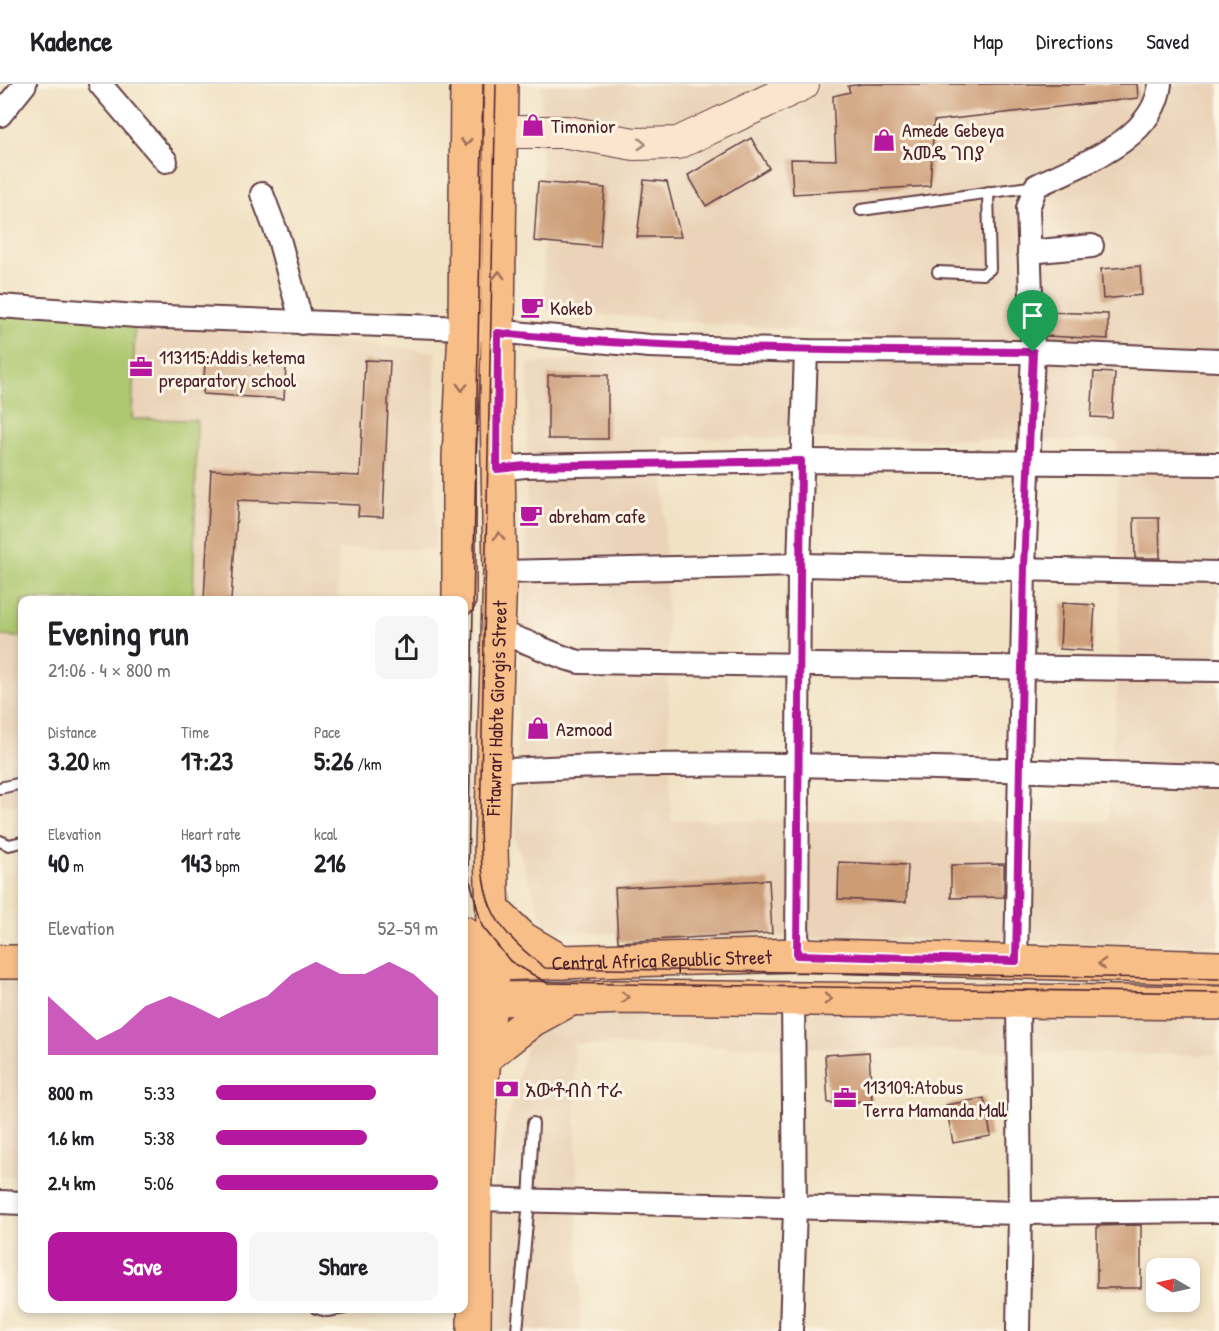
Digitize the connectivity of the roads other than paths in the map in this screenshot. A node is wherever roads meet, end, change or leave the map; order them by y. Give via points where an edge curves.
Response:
1 (26, 84) edge
2 (100, 84) edge
3 (467, 84) edge
4 (501, 84) edge
5 (803, 84) edge
6 (1160, 84) edge
7 (0, 115) edge
8 (500, 132) junction
9 (166, 161) dead end
10 (1036, 186) junction
11 (987, 192) junction
12 (262, 194) dead end
13 (861, 210) dead end
14 (1092, 246) dead end
15 (1029, 252) junction
16 (938, 272) dead end
17 (0, 306) edge
18 (302, 323) junction
19 (465, 328) junction
20 (498, 333) junction
21 (806, 351) junction
22 (1033, 352) junction
23 (1219, 360) edge
24 (801, 461) junction
25 (1030, 461) junction
26 (1219, 464) edge
27 (497, 469) junction
28 (799, 565) junction
29 (1024, 568) junction
30 (500, 572) junction
31 (1219, 573) edge
32 (459, 596) edge
33 (497, 633) junction
34 (799, 662) junction
35 (1022, 669) junction
36 (1219, 669) edge
37 (797, 766) junction
38 (493, 771) junction
39 (1020, 772) junction
40 (1219, 776) edge
41 (18, 784) edge
42 (0, 788) edge
43 (0, 841) edge
44 (18, 843) edge
45 (493, 910) junction
46 (472, 955) edge
47 (797, 955) junction
48 (1016, 961) junction
49 (0, 962) edge
50 (18, 962) edge
51 (562, 962) junction
52 (1219, 968) edge
53 (0, 977) edge
54 (18, 977) edge
55 (793, 998) junction
56 (474, 1000) edge
57 (567, 1001) junction
58 (1018, 1001) junction
59 (1219, 1003) edge
60 (474, 1047) edge
61 (533, 1123) dead end
62 (475, 1199) junction
63 (529, 1201) junction
64 (0, 1202) edge
65 (18, 1203) edge
66 (795, 1208) junction
67 (1219, 1210) edge
68 (1020, 1213) junction
69 (452, 1313) edge
70 (452, 1331) edge
71 (474, 1331) edge
72 (517, 1331) edge
73 (791, 1331) edge
74 (1018, 1331) edge

1 - 7 street
2 - 9 street
3 -> 19 main road
4 - 8 main road, Fitawrari Habte Giorgis Street
8 -> 5 street via 567,132 634,144 678,143
6 - 10 street via 1152,112 1132,133 1105,152
20 -> 8 main road, Fitawrari Habte Giorgis Street
10 - 11 lane
10 - 15 street via 1028,208
11 - 13 lane
11 - 16 lane via 990,269 983,274
12 - 18 street
14 - 15 street
15 - 22 street
17 - 18 street
18 - 19 street
19 - 20 street
19 -> 32 main road via 459,458
20 - 21 street via 649,346
20 - 27 main road, Fitawrari Habte Giorgis Street
21 - 22 street
21 - 24 street
22 - 23 street
22 - 25 street
24 - 25 street
24 - 27 street
24 - 28 street
25 - 26 street
25 - 29 street
30 -> 27 main road, Fitawrari Habte Giorgis Street
28 - 29 street
28 - 30 street
28 - 34 street
29 - 31 street
29 - 35 street
30 - 33 main road, Fitawrari Habte Giorgis Street
33 - 34 street via 580,662
33 - 38 main road, Fitawrari Habte Giorgis Street
34 - 35 street
34 - 37 street
35 - 36 street
35 - 39 street
37 - 38 street
37 - 39 street
37 - 47 street
38 - 45 main road, Fitawrari Habte Giorgis Street
39 - 40 street
39 - 48 street
41 - 42 lane
43 - 44 lane via 9,845
45 - 46 main road, Fitawrari Habte Giorgis Street
45 - 51 main road via 523,939
46 - 51 main road, Central Africa Republic Street
46 - 56 main road, Fitawrari Habte Giorgis Street
47 - 48 main road, Central Africa Republic Street
47 - 51 main road, Central Africa Republic Street
52 -> 48 main road, Central Africa Republic Street
49 - 50 main road
53 - 54 street
57 -> 55 main road, Central Africa Republic Street via 616,997
55 -> 58 main road, Central Africa Republic Street
55 - 66 street
56 - 57 main road, Central Africa Republic Street
56 - 60 main road, Fitawrari Habte Giorgis Street
57 - 60 main road
58 - 59 main road, Central Africa Republic Street
58 - 68 street
60 - 62 main road, Fitawrari Habte Giorgis Street via 480,1098
61 - 63 lane
62 - 63 street
62 - 71 main road, Fitawrari Habte Giorgis Street
63 - 66 street
63 - 72 lane
64 - 65 street
66 - 68 street
66 - 73 street
67 - 68 street
68 - 74 street
69 - 70 main road

